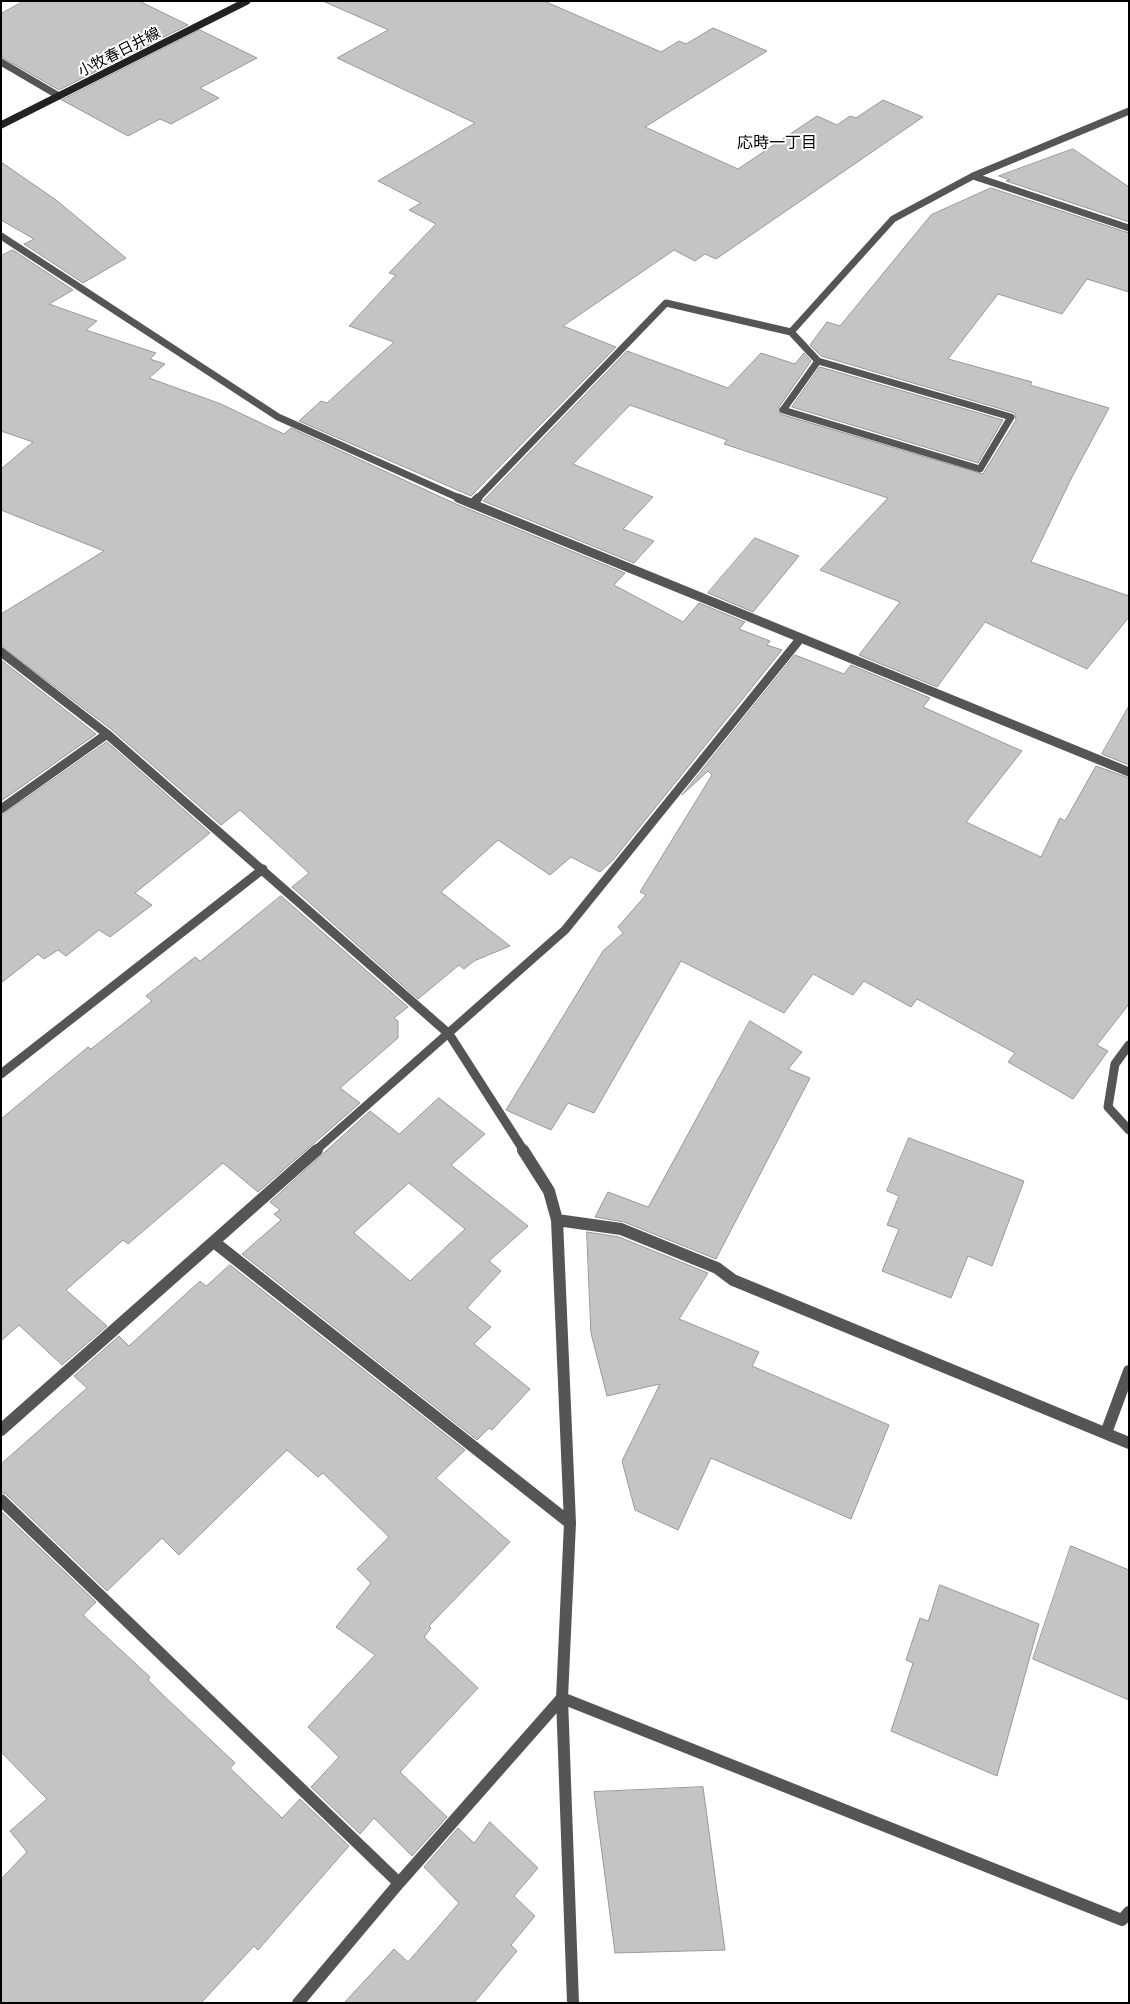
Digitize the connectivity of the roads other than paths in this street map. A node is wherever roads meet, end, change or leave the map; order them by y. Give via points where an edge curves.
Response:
1 (247, 1) edge
2 (1, 62) edge
3 (59, 96) junction
4 (1129, 111) edge
5 (1, 125) edge
6 (973, 176) junction
7 (1129, 228) edge
8 (1, 236) edge
9 (791, 332) junction
10 (818, 361) junction
11 (472, 504) junction
12 (800, 639) junction
13 (1, 652) edge
14 (107, 734) junction
15 (1129, 772) edge
16 (1, 809) edge
17 (263, 869) junction
18 (449, 1034) junction
19 (1129, 1045) edge
20 (1, 1074) edge
21 (1129, 1130) edge
22 (557, 1220) junction
23 (214, 1242) junction
24 (1129, 1371) edge
25 (1, 1430) edge
26 (1106, 1433) junction
27 (1129, 1442) edge
28 (1, 1500) edge
29 (570, 1522) junction
30 (562, 1698) junction
31 (399, 1883) junction
32 (1129, 1912) edge
33 (298, 2003) edge
34 (573, 2003) edge

1 - 3 main road, 小牧春日井線
2 - 3 street
3 - 5 main road, 小牧春日井線
4 - 6 street
6 - 7 street
6 - 9 street via 893,219
8 - 11 street via 278,418
9 - 10 street
9 - 11 street via 666,303
10 - 10 street via 783,410 980,469 1011,417
11 - 12 street
12 - 15 street
12 - 18 street via 565,930
13 - 14 street
14 - 16 street
14 - 17 street
17 - 18 street
17 - 20 street
18 - 22 street via 549,1191
18 - 23 street
19 - 21 street via 1115,1064 1108,1107
22 - 26 street via 621,1229 717,1268 733,1280
22 - 29 street
23 - 25 street
23 - 29 street
24 - 26 street
26 - 27 street
28 - 31 street
29 - 30 street
30 - 31 street
30 - 32 street via 1122,1920
30 - 34 street
31 - 33 street

